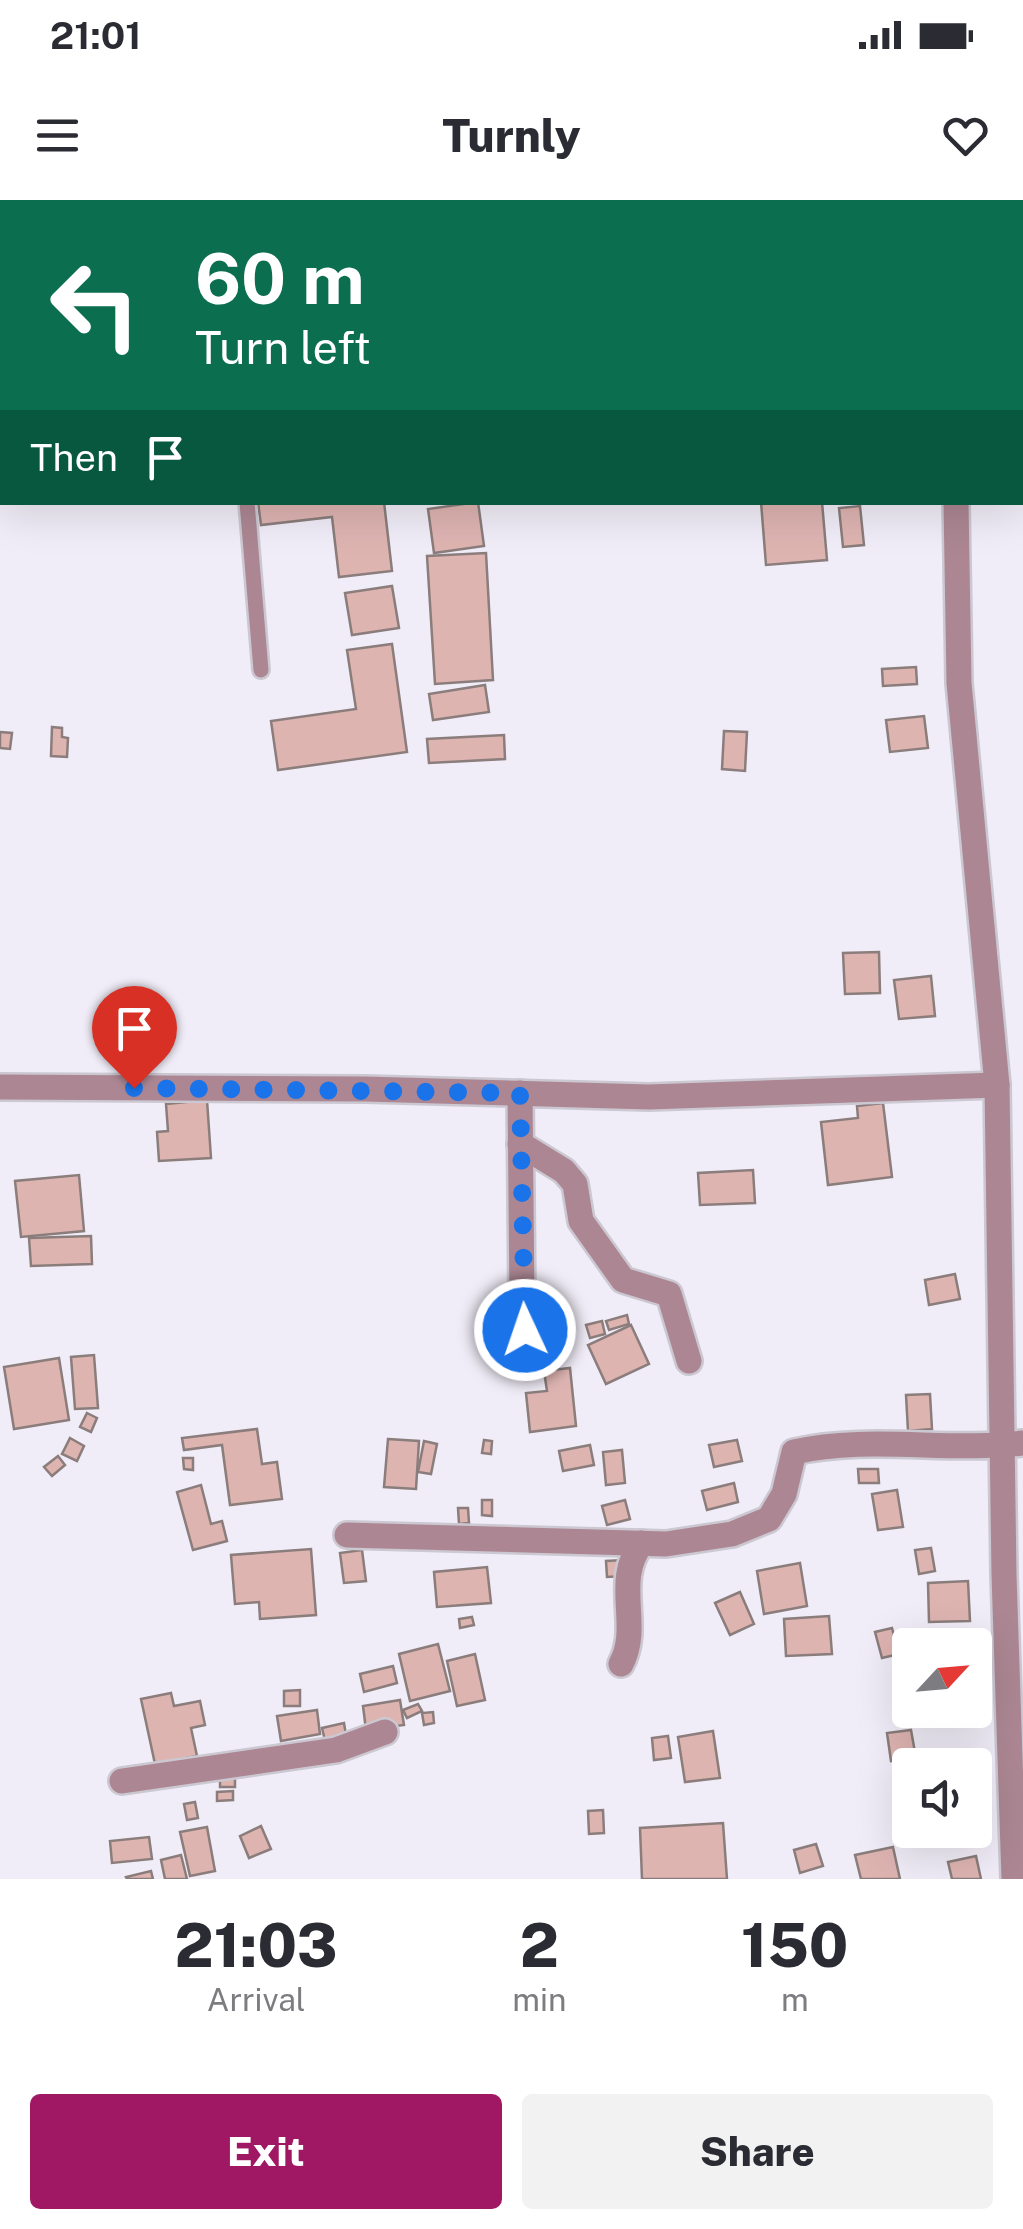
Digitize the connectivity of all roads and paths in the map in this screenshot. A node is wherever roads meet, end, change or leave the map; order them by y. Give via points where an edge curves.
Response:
1 (247, 505) edge
2 (956, 505) edge
3 (261, 670) dead end
4 (997, 1085) junction
5 (0, 1087) edge
6 (520, 1093) junction
7 (520, 1144) junction
8 (542, 1343) dead end
9 (690, 1361) dead end
10 (1012, 1444) edge
11 (347, 1535) dead end
12 (642, 1543) junction
13 (621, 1664) dead end
14 (385, 1732) dead end
15 (122, 1781) dead end
16 (1014, 1879) edge

1 - 3 lane
2 - 4 street via 959,683
4 - 6 street via 649,1097
4 - 10 street
5 - 6 street
6 - 7 street
7 - 8 street via 525,1330
7 - 9 street via 575,1184 581,1221 623,1280 669,1294
10 - 12 street via 827,1444 794,1452 784,1494 769,1519 732,1534
10 - 16 street
11 - 12 street
12 - 13 street via 629,1559 629,1650
14 - 15 street via 336,1750

